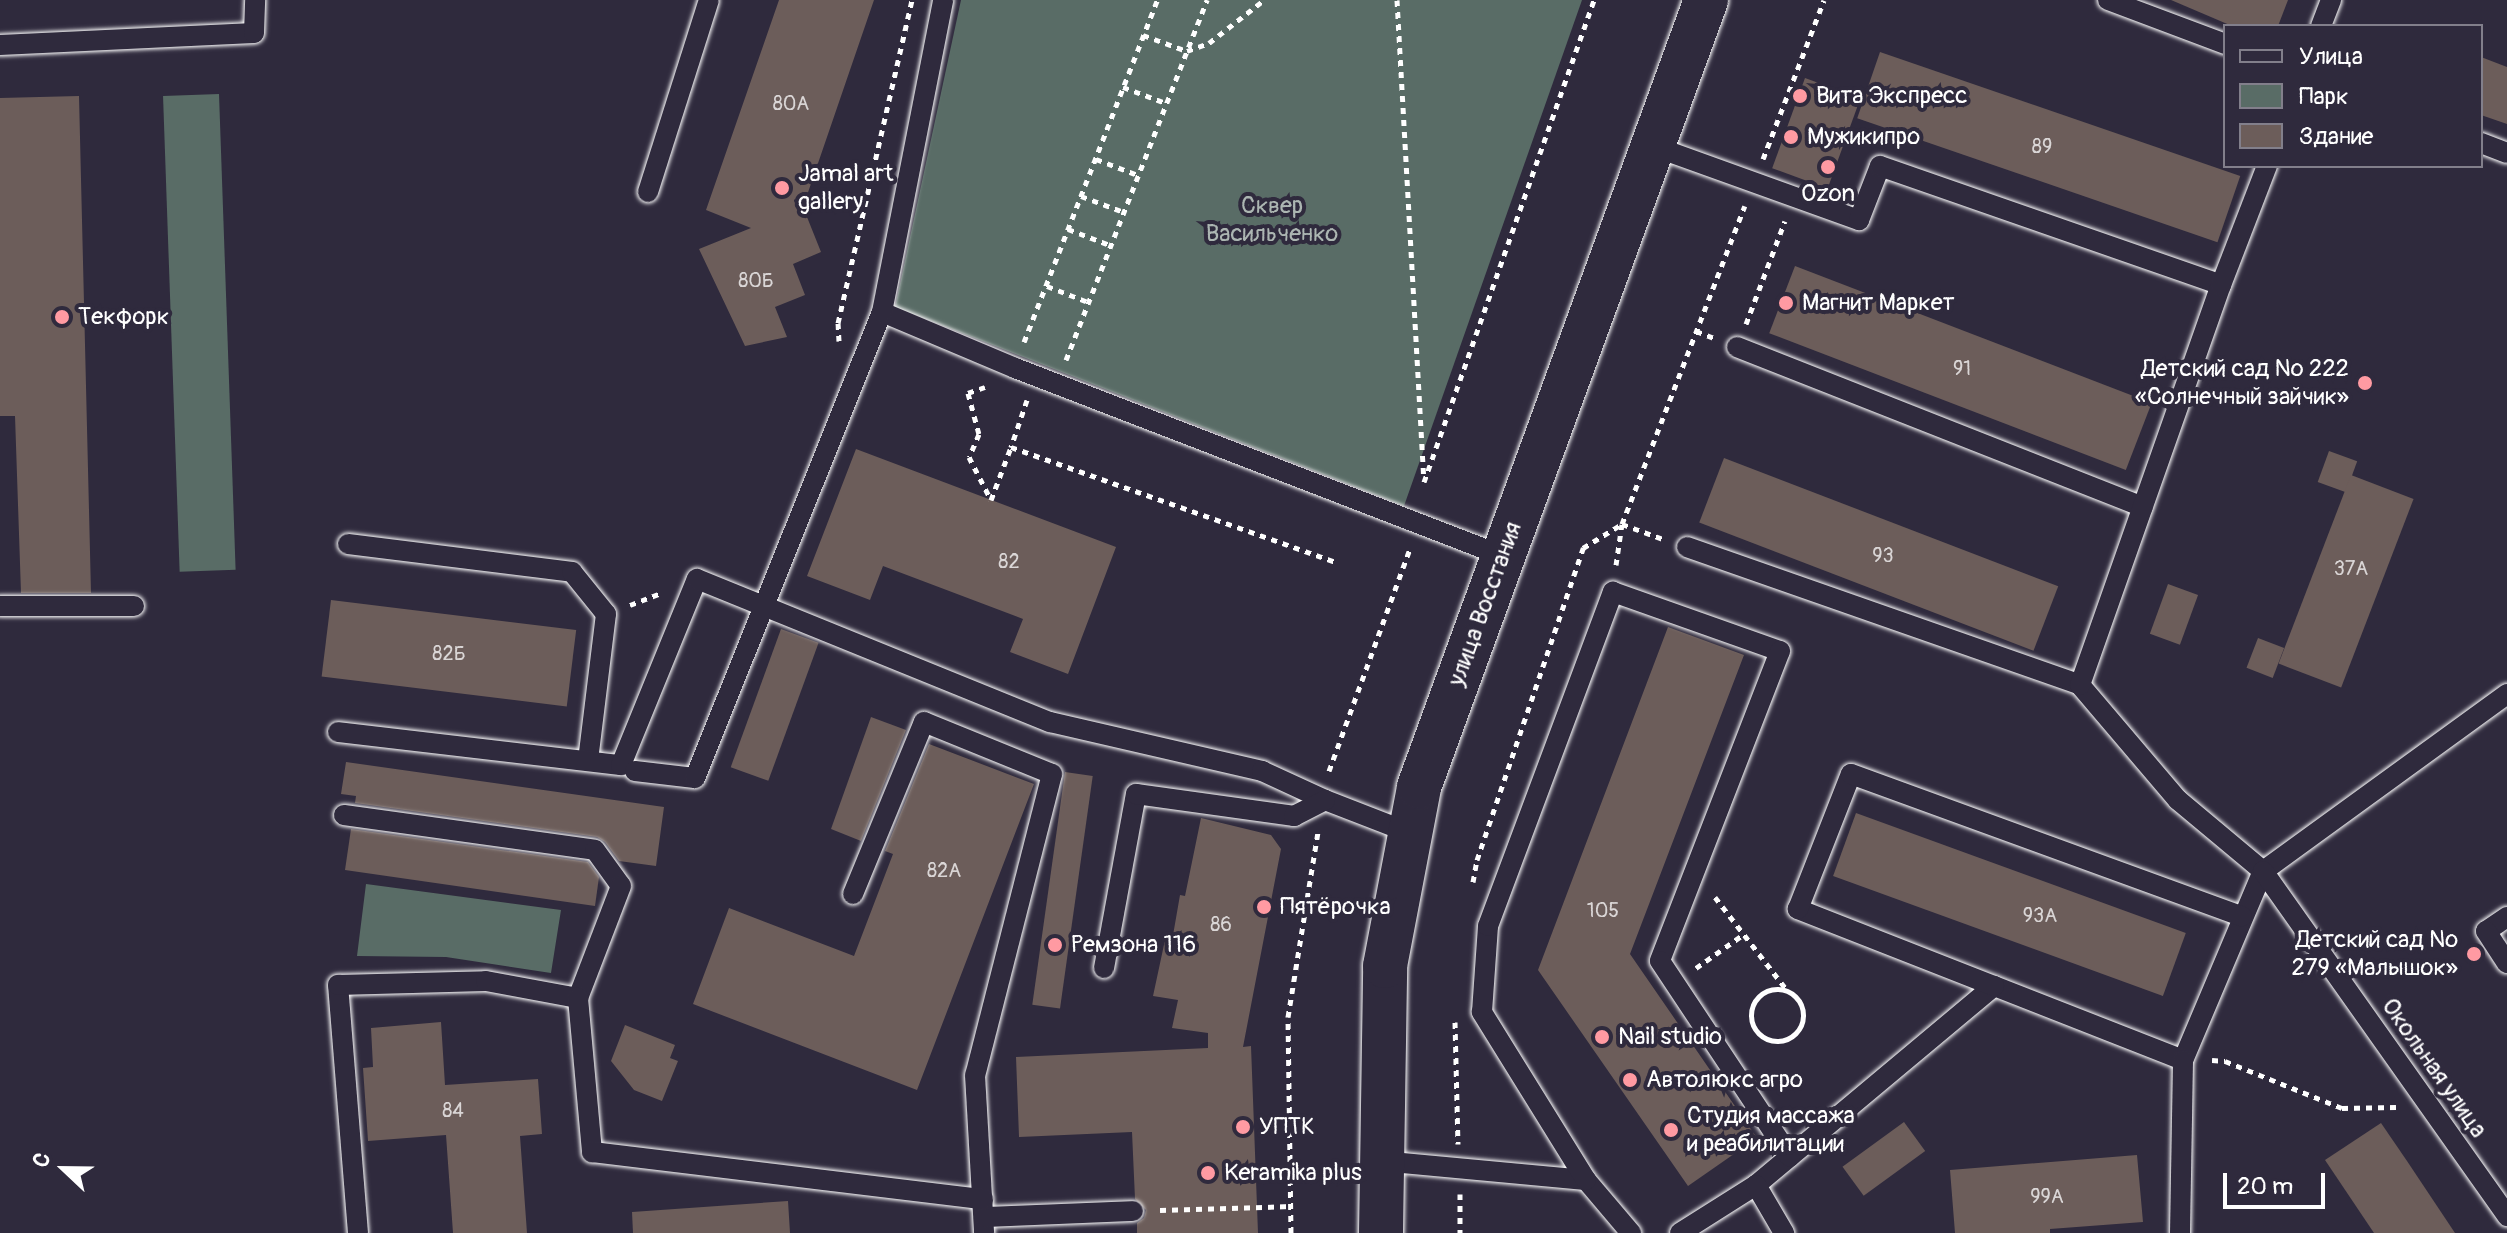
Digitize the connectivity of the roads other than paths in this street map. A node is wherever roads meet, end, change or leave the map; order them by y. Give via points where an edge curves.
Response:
1 (255, 0) edge
2 (709, 0) edge
3 (943, 0) edge
4 (1706, 0) edge
5 (2108, 0) edge
6 (2331, 0) edge
7 (2322, 24) edge
8 (2223, 43) edge
9 (0, 45) edge
10 (2483, 144) edge
11 (1653, 146) junction
12 (2507, 153) edge
13 (2266, 168) edge
14 (648, 192) dead end
15 (2221, 285) junction
16 (882, 312) junction
17 (1737, 347) road end
18 (2143, 507) junction
19 (348, 544) dead end
20 (1687, 547) dead end
21 (1503, 556) junction
22 (762, 605) junction
23 (0, 606) edge
24 (134, 606) dead end
25 (2080, 685) junction
26 (2507, 694) edge
27 (338, 732) dead end
28 (588, 761) junction
29 (635, 771) dead end
30 (1325, 800) junction
31 (344, 815) dead end
32 (1410, 833) junction
33 (2263, 871) junction
34 (853, 894) dead end
35 (2242, 916) junction
36 (2507, 917) edge
37 (2507, 963) edge
38 (1104, 968) dead end
39 (1994, 986) junction
40 (578, 998) junction
41 (2183, 1060) junction
42 (1790, 1157) junction
43 (1380, 1161) junction
44 (1586, 1180) junction
45 (1756, 1185) junction
46 (2504, 1205) edge
47 (1133, 1211) road end
48 (984, 1216) edge
49 (358, 1233) edge
50 (1381, 1233) edge
51 (1631, 1233) edge
52 (1680, 1233) edge
53 (1784, 1233) edge
54 (2180, 1233) edge

1 - 9 lane via 254,33
2 - 14 lane
3 - 16 lane
4 - 11 main road, улица Восстания
5 - 8 lane
6 - 7 lane
10 - 12 lane
11 - 15 lane via 1859,220 1880,166
11 - 21 main road, улица Восстания
13 - 15 lane
15 - 18 lane
16 - 21 lane
16 - 22 lane
17 - 18 lane
18 - 25 lane
19 - 28 lane via 572,572 606,614
20 - 25 lane
21 - 32 main road, улица Восстания via 1419,787
22 - 28 lane via 697,579 621,765
22 - 29 lane via 695,778
22 - 30 lane via 1050,722 1262,771
23 - 24 lane
25 - 33 lane, Окольная улица via 2178,800
26 - 33 lane
27 - 28 lane
30 - 32 lane
30 - 38 lane via 1294,816 1136,794
31 - 40 lane via 595,850 621,886
32 - 43 main road, улица Восстания via 1385,966
33 - 35 lane
33 - 46 lane, Окольная улица
34 - 48 lane via 924,722 1052,774 975,1075
35 - 39 lane via 1851,774 1798,909
35 - 41 lane
36 - 37 lane via 2486,931
39 - 41 lane
39 - 42 lane
40 - 48 lane via 592,1152
40 - 49 lane via 486,981 338,985
41 - 54 lane
42 - 44 lane via 1660,961 1780,651 1613,592 1488,926 1482,1012
42 - 45 lane
43 - 44 lane
43 - 50 main road, улица Восстания
44 - 51 lane
45 - 52 lane
45 - 53 lane
47 - 48 lane

